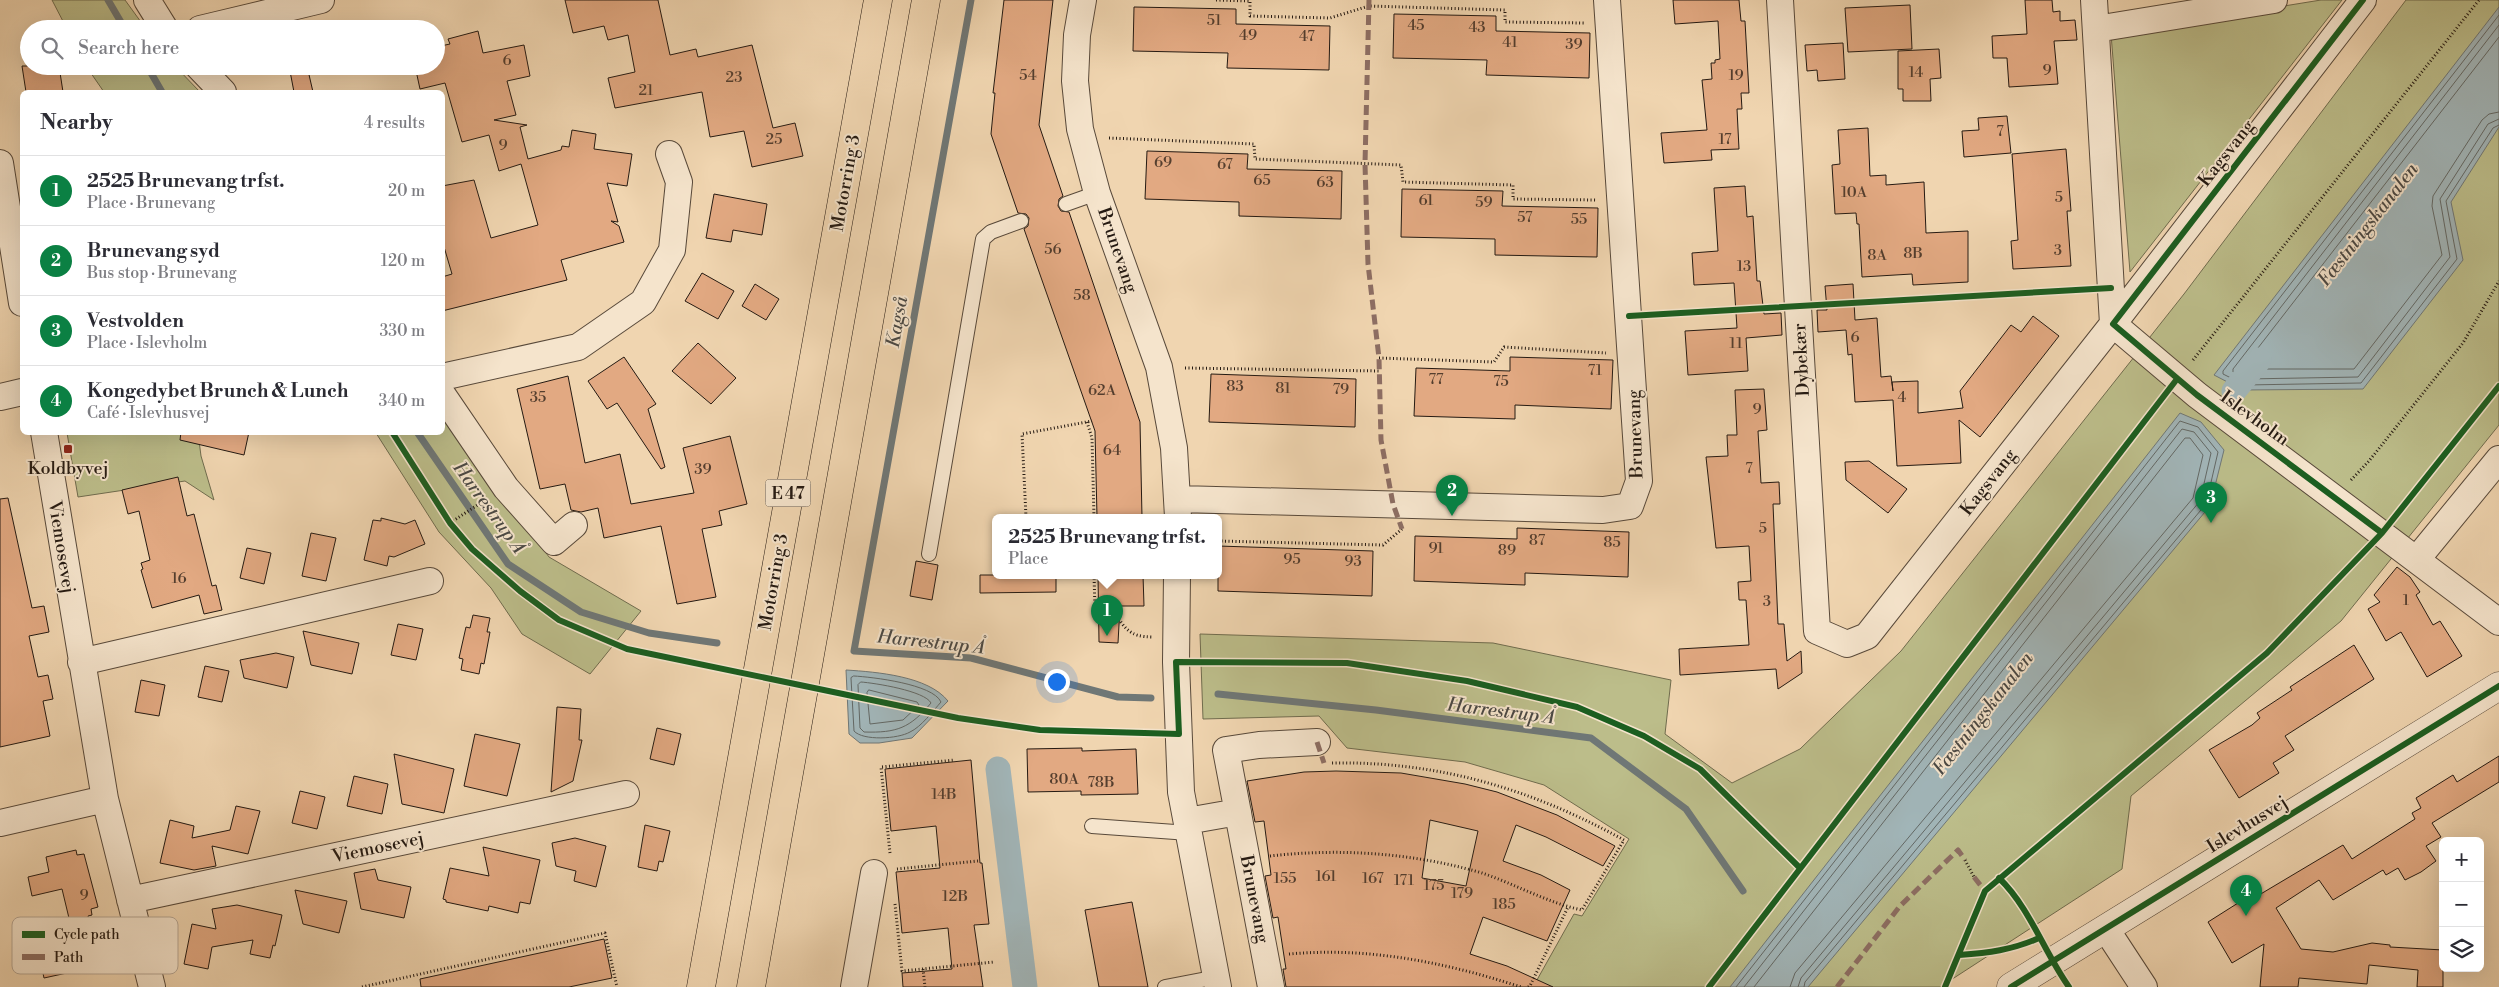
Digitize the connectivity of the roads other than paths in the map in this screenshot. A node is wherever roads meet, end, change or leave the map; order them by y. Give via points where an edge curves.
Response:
1 (147, 0) edge
2 (321, 0) edge
3 (878, 0) edge
4 (926, 0) edge
5 (1083, 0) edge
6 (1780, 0) edge
7 (2094, 0) edge
8 (2274, 0) edge
9 (2363, 0) edge
10 (1608, 12) edge
11 (159, 20) edge
12 (238, 20) edge
13 (2096, 30) junction
14 (207, 75) edge
15 (221, 90) edge
16 (669, 154) dead end
17 (0, 163) edge
18 (1098, 193) junction
19 (1066, 204) dead end
20 (1021, 221) dead end
21 (20, 290) edge
22 (2113, 324) junction
23 (445, 376) edge
24 (20, 392) edge
25 (0, 397) edge
26 (445, 398) edge
27 (44, 435) edge
28 (2499, 459) edge
29 (1179, 508) edge
30 (574, 525) dead end
31 (929, 554) dead end
32 (2417, 559) junction
33 (1177, 579) edge
34 (430, 581) dead end
35 (2499, 622) edge
36 (1817, 631) joint
37 (81, 662) junction
38 (2499, 686) edge
39 (1320, 753) road end
40 (626, 794) dead end
41 (105, 799) junction
42 (1238, 812) junction
43 (0, 822) edge
44 (1092, 826) dead end
45 (1188, 827) junction
46 (885, 868) road end
47 (130, 900) junction
48 (134, 917) edge
49 (2106, 930) junction
50 (149, 974) edge
51 (1218, 982) edge
52 (152, 987) edge
53 (701, 987) edge
54 (751, 987) edge
55 (854, 987) edge
56 (1165, 987) edge
57 (1271, 987) edge
58 (2011, 987) edge
59 (2144, 987) edge

1 - 11 street
2 - 12 street
3 - 53 highway, Motorring 3 / E 47
4 - 54 highway, E 47
5 - 18 street, Brunevang via 1077,35 1075,81 1083,137
6 - 36 street, Dybekær
7 - 13 street
8 - 13 street
9 - 22 street, Kagsvang
10 - 29 street, Brunevang via 1639,481 1630,506 1603,510
13 - 22 street
14 - 15 street
16 - 23 street via 679,182 672,250 643,302 578,347
17 - 21 street
18 - 19 lane
18 - 29 street, Brunevang via 1159,367 1174,448
20 - 31 lane via 991,232 983,239
22 - 32 street, Islevholm via 2188,387
22 - 36 street, Kagsvang via 1867,636 1847,644
24 - 25 street
26 - 30 street via 506,488 554,542
27 - 37 street, Viemosevej
28 - 32 street
32 - 35 street, Islevholm
33 - 45 street via 1181,792
34 - 37 street
37 - 41 street, Viemosevej
38 - 49 street, Islevhusvej
39 - 42 street, Brunevang via 1259,745 1226,750
40 - 47 street, Viemosevej
41 - 43 street
41 - 47 street, Viemosevej
42 - 45 street
42 - 57 street, Brunevang
44 - 45 lane
45 - 51 street
46 - 55 street
47 - 48 street, Viemosevej
49 - 58 street, Islevhusvej
49 - 59 street
50 - 52 street, Viemosevej
51 - 56 lane

